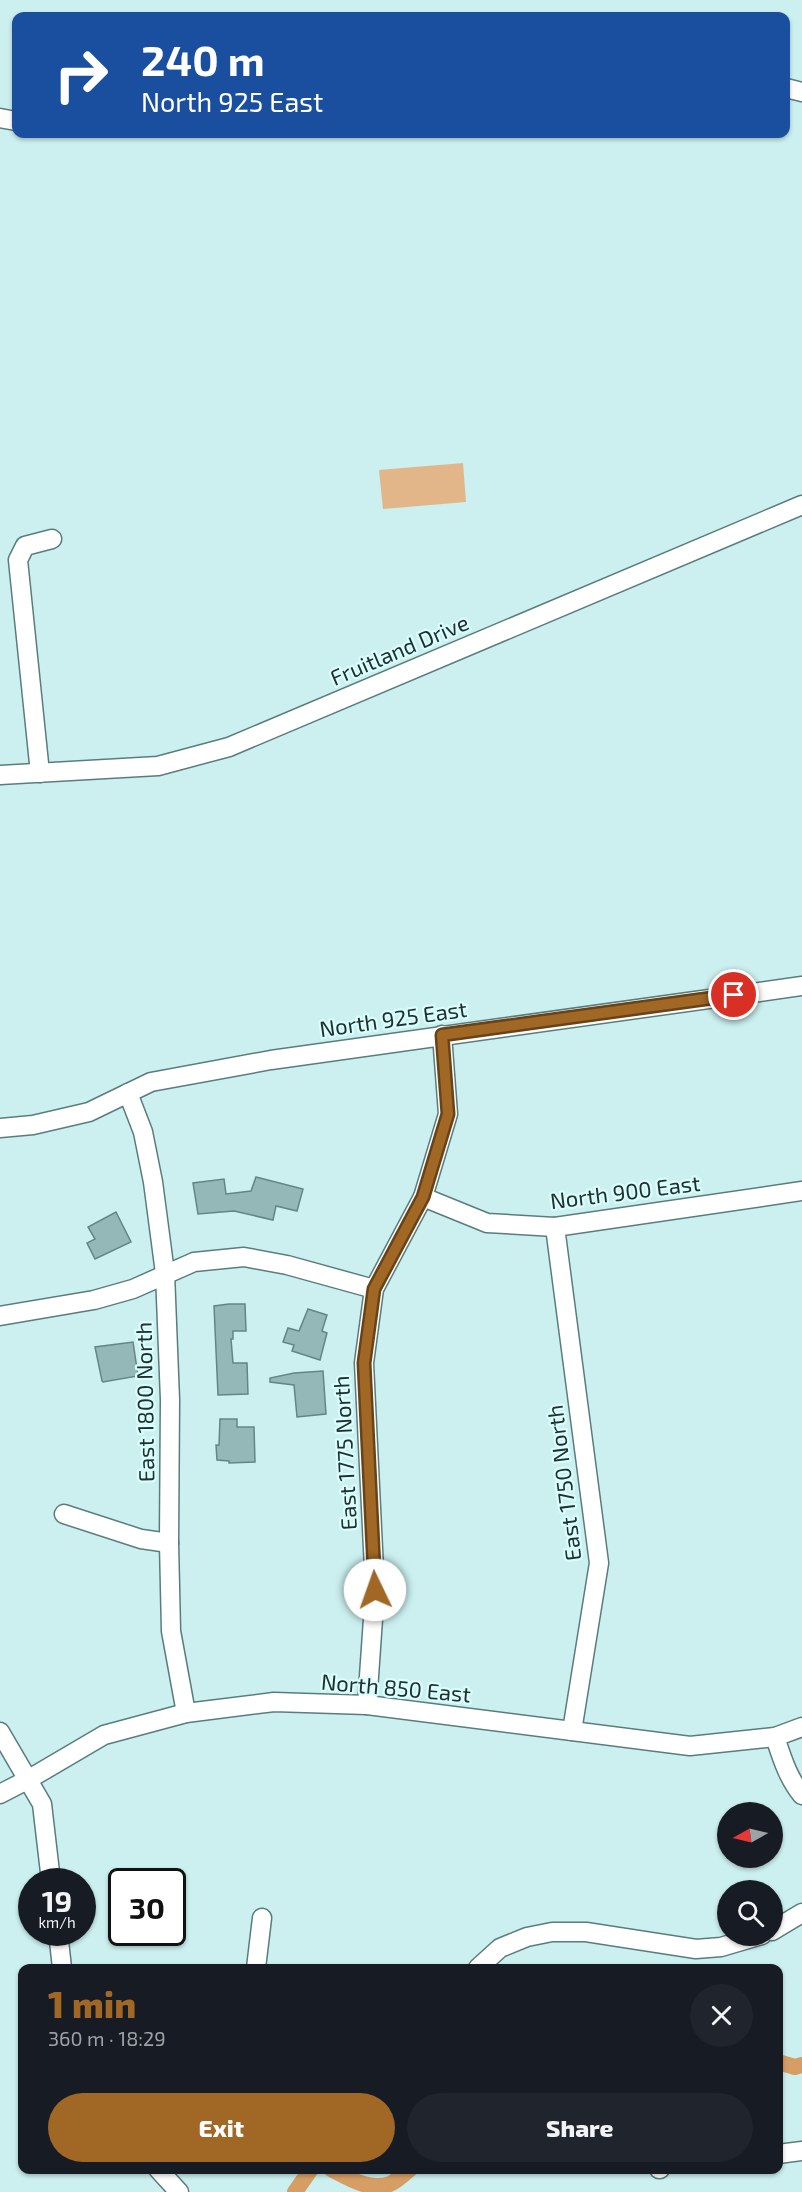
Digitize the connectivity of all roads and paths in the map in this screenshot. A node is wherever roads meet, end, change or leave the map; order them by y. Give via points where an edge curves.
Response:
1 (802, 505) edge
2 (52, 539) dead end
3 (40, 773) junction
4 (0, 775) edge
5 (802, 986) edge
6 (442, 1035) junction
7 (128, 1093) junction
8 (0, 1128) edge
9 (802, 1191) edge
10 (423, 1197) junction
11 (555, 1227) junction
12 (165, 1273) junction
13 (374, 1289) junction
14 (0, 1316) edge
15 (64, 1514) dead end
16 (169, 1543) junction
17 (367, 1705) junction
18 (186, 1713) junction
19 (802, 1727) edge
20 (0, 1731) edge
21 (572, 1731) junction
22 (775, 1737) junction
23 (29, 1779) junction
24 (0, 1794) edge
25 (802, 1795) edge
26 (49, 1868) edge
27 (802, 1913) edge
28 (262, 1918) dead end
29 (783, 1924) edge
30 (60, 1946) edge
31 (724, 1946) edge
32 (62, 1964) edge
33 (256, 1964) edge
34 (482, 1964) edge
35 (802, 2151) edge
36 (783, 2153) edge
37 (163, 2174) edge
38 (179, 2192) edge

1 - 3 street, Fruitland Drive via 229,747 158,766
2 - 3 street via 25,546 18,560
3 - 4 street, Fruitland Drive
5 - 6 street, North 925 East
6 - 7 street, North 925 East via 271,1059 151,1082
6 - 10 street, East 1775 North via 448,1114
7 - 8 street, North 925 East via 89,1112
7 - 12 street, East 1800 North via 143,1132
9 - 11 street, North 900 East
10 - 11 street, North 900 East via 487,1223
10 - 13 street, East 1775 North
11 - 21 street, East 1750 North via 599,1563
12 - 13 street via 194,1262 244,1257
12 - 14 street via 133,1289 94,1300
12 - 16 street, East 1800 North via 170,1400
13 - 17 street, East 1775 North via 364,1363 375,1590
15 - 16 street via 141,1539
16 - 18 street, East 1800 North via 171,1631
17 - 18 street, North 850 East via 274,1702
17 - 21 street, North 850 East
18 - 23 street, North 850 East via 104,1735
19 - 22 street, North 850 East
20 - 23 street
21 - 22 street, North 850 East via 690,1746
22 - 25 street via 787,1771
23 - 24 street, North 850 East
23 - 26 street via 42,1804
27 - 29 street
28 - 33 street
30 - 32 street
31 - 34 street via 696,1949 586,1932 552,1932 500,1948
35 - 36 street
37 - 38 street

